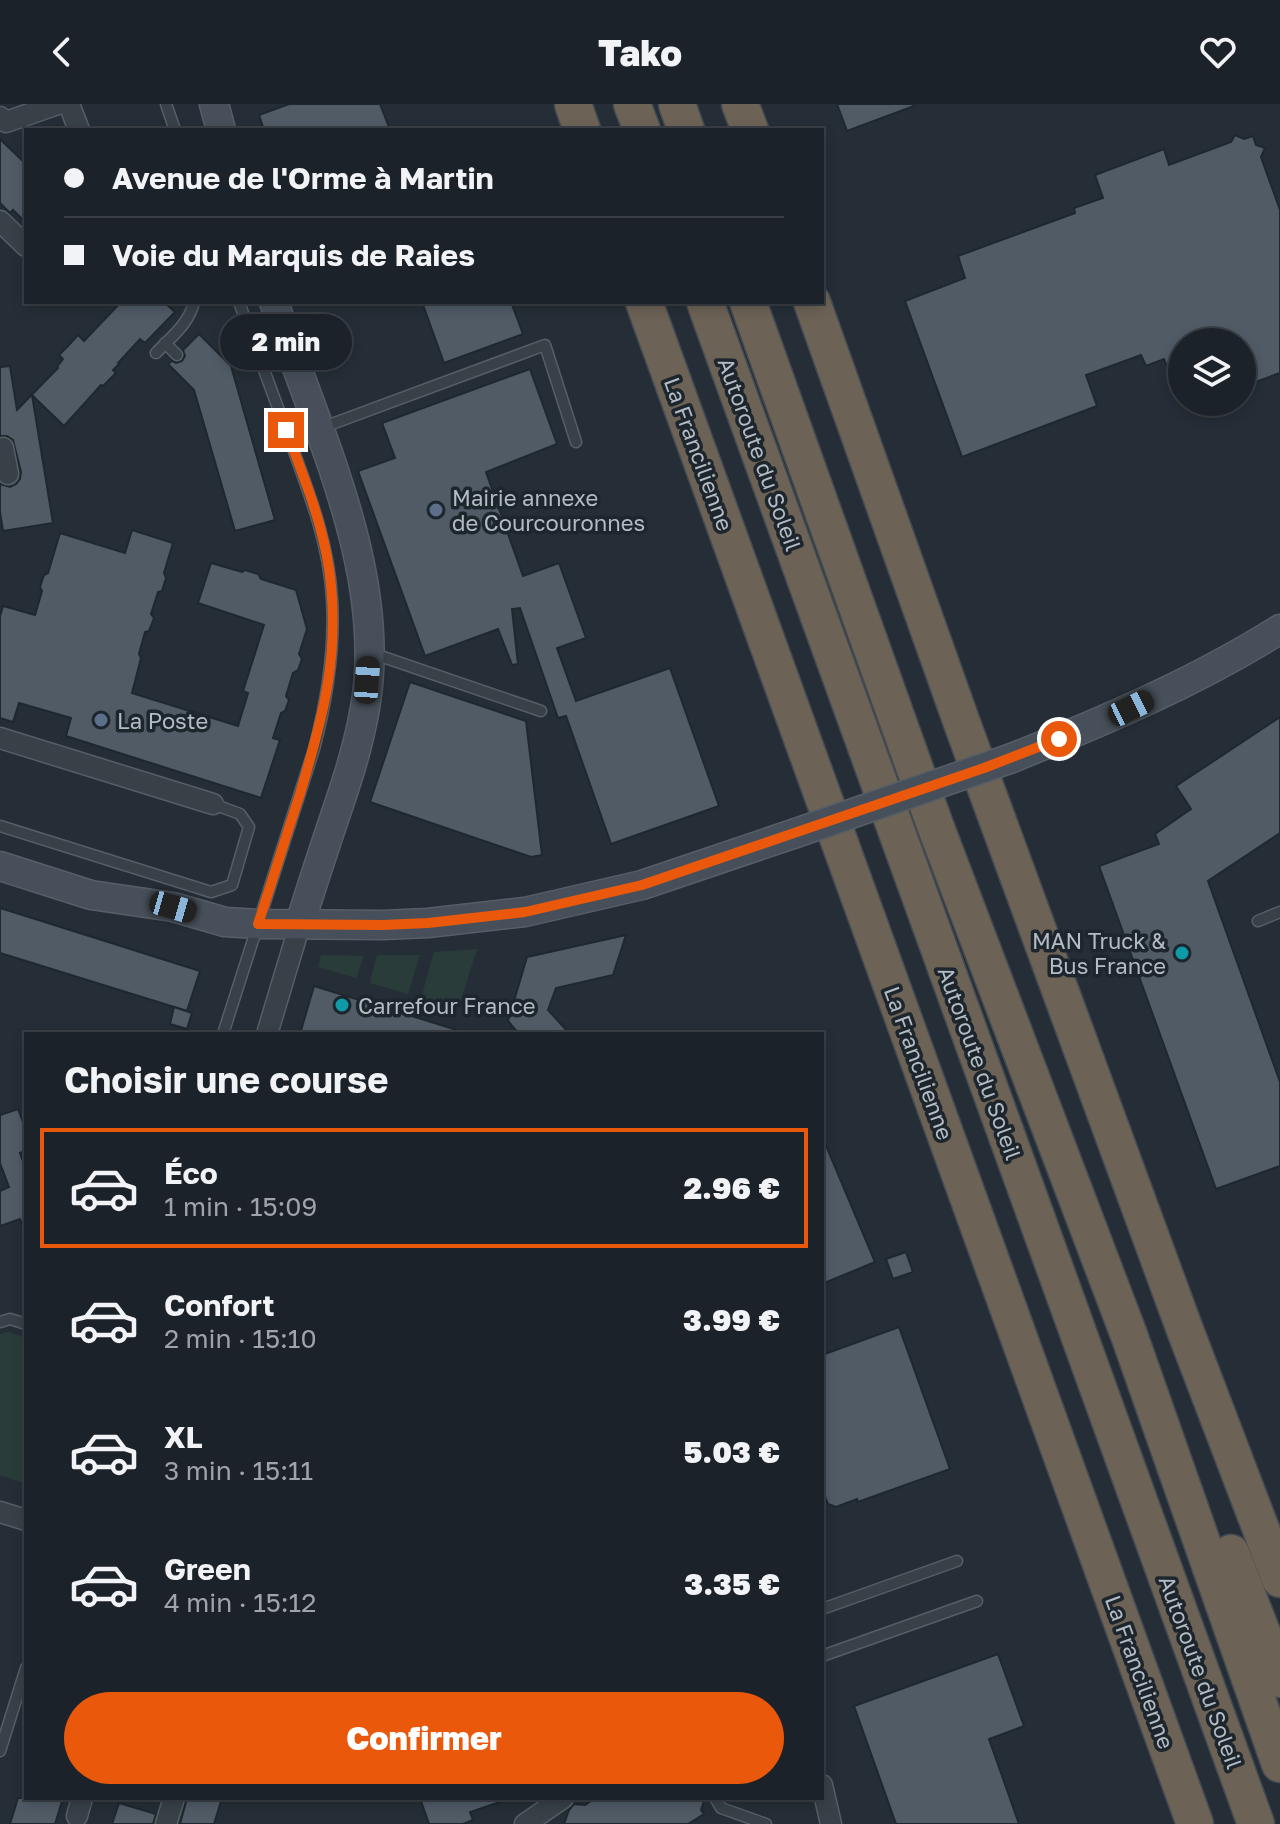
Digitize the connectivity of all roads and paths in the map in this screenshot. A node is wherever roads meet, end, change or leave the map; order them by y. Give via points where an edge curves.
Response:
1 (58, 104) edge
2 (69, 104) edge
3 (166, 104) edge
4 (573, 104) edge
5 (632, 104) edge
6 (677, 104) edge
7 (740, 104) edge
8 (0, 117) edge
9 (78, 128) edge
10 (174, 128) edge
11 (581, 128) edge
12 (641, 128) edge
13 (685, 128) edge
14 (749, 128) edge
15 (0, 221) edge
16 (22, 244) edge
17 (193, 304) edge
18 (240, 304) edge
19 (275, 304) edge
20 (645, 304) edge
21 (706, 304) edge
22 (749, 304) edge
23 (813, 304) edge
24 (165, 343) junction
25 (156, 353) dead end
26 (177, 355) dead end
27 (319, 428) junction
28 (576, 442) dead end
29 (0, 449) edge
30 (8, 474) dead end
31 (1280, 629) edge
32 (369, 655) junction
33 (541, 711) dead end
34 (0, 739) edge
35 (213, 804) joint
36 (0, 826) edge
37 (0, 866) edge
38 (1280, 912) edge
39 (1258, 921) dead end
40 (258, 924) junction
41 (300, 924) junction
42 (224, 1032) edge
43 (268, 1032) edge
44 (0, 1322) edge
45 (24, 1323) edge
46 (1129, 1335) junction
47 (0, 1512) edge
48 (24, 1519) edge
49 (957, 1561) dead end
50 (1280, 1579) edge
51 (977, 1601) dead end
52 (824, 1608) edge
53 (824, 1655) edge
54 (24, 1674) edge
55 (1280, 1679) edge
56 (0, 1751) edge
57 (1280, 1764) edge
58 (824, 1794) edge
59 (173, 1800) edge
60 (560, 1800) edge
61 (716, 1800) edge
62 (166, 1824) edge
63 (525, 1824) edge
64 (766, 1824) edge
65 (831, 1824) edge
66 (1195, 1824) edge
67 (1256, 1824) edge

1 - 8 street via 6,122
2 - 9 street
3 - 10 lane
4 - 11 highway
5 - 12 highway
6 - 13 highway
7 - 14 highway
15 - 16 street
17 - 24 lane via 186,322
18 - 40 lane via 324,540 332,597 324,713
19 - 27 main road
20 - 66 highway, La Francilienne
21 - 67 highway, Autoroute du Soleil
22 - 46 highway, Autoroute du Soleil via 935,825
23 - 50 highway via 963,726
24 - 25 lane
24 - 26 lane
27 - 28 lane via 545,345
27 - 32 main road via 356,544 367,601
29 - 30 street
31 - 41 main road, bridge via 1239,655 1106,720 1012,758 642,885 525,912 428,923
32 - 33 lane
32 - 41 main road via 355,755
34 - 35 street
35 - 36 lane via 240,814 249,827 232,885 211,892
37 - 40 main road via 91,895
38 - 39 lane
40 - 41 main road
40 - 42 lane
41 - 43 street
44 - 45 lane
46 - 55 highway via 1173,1403
46 - 57 highway, Autoroute du Soleil
47 - 48 street
49 - 52 lane
51 - 53 lane
54 - 56 lane
58 - 65 street
59 - 62 street
60 - 63 street
61 - 64 lane via 721,1808

